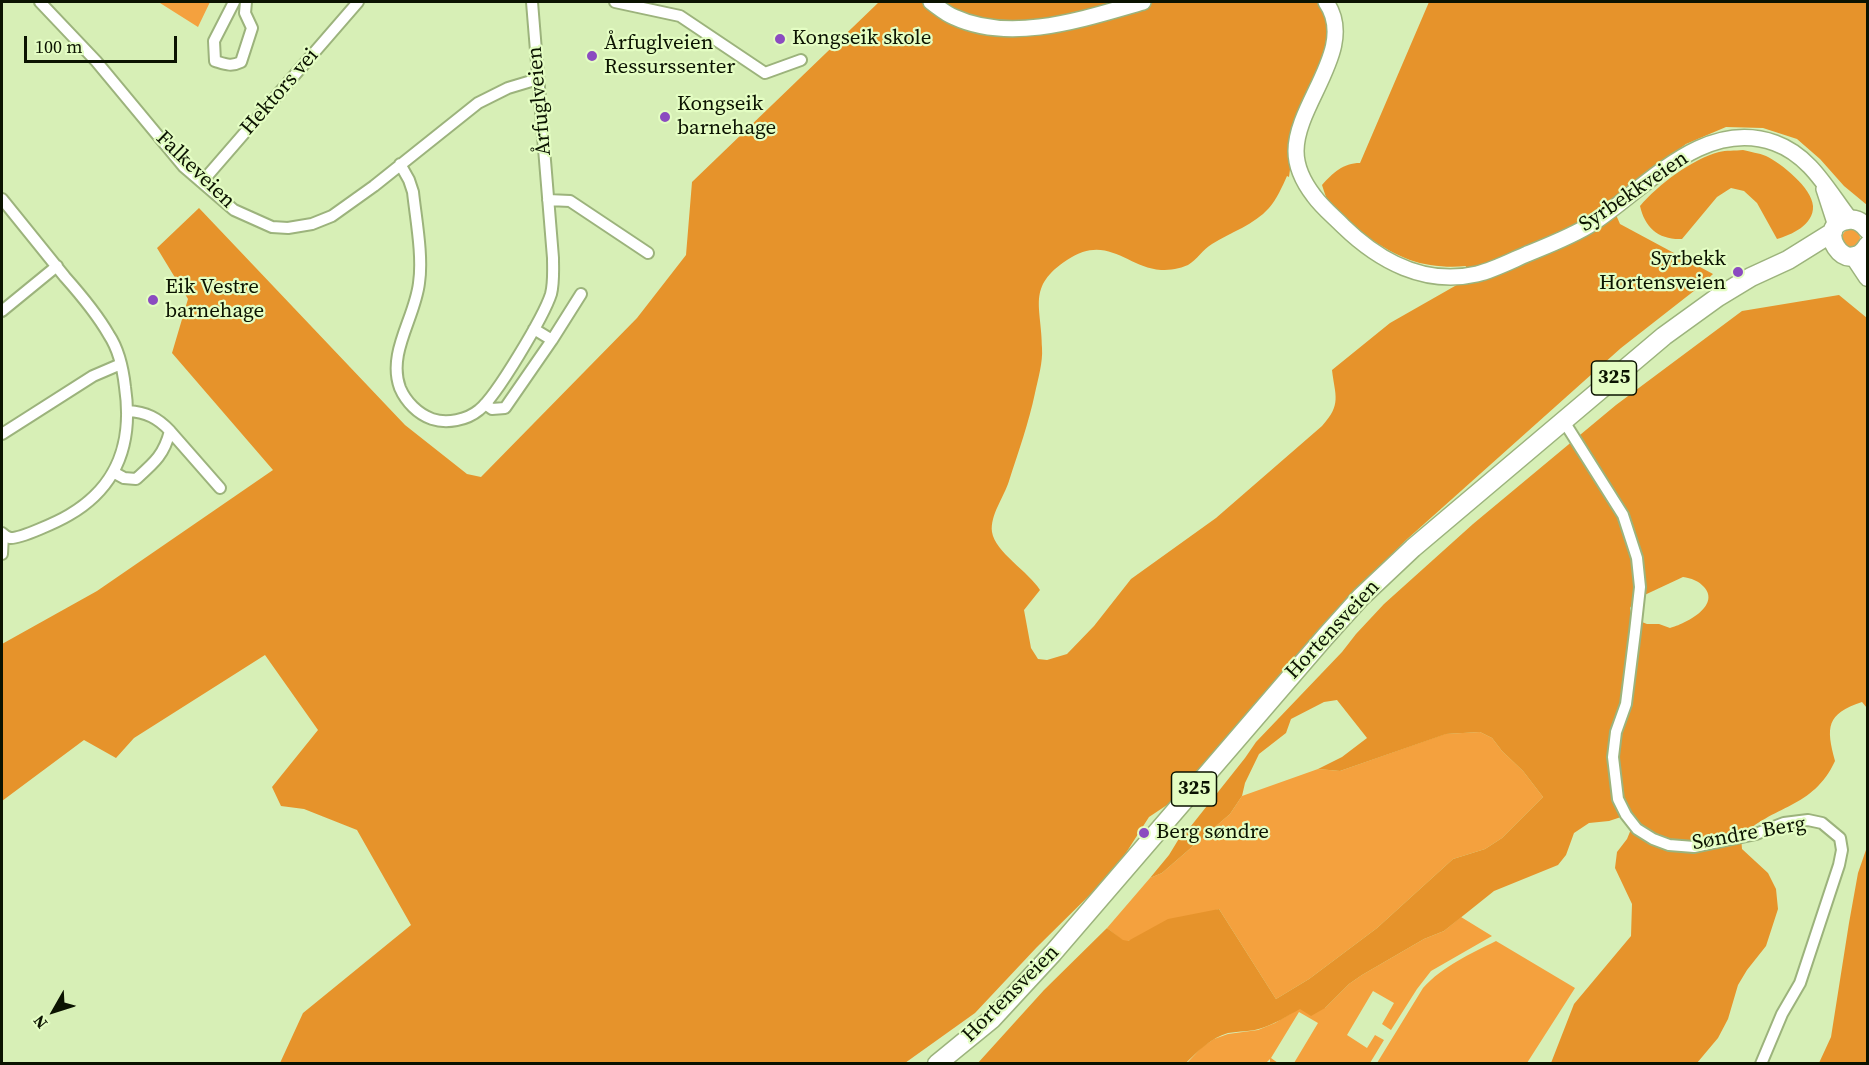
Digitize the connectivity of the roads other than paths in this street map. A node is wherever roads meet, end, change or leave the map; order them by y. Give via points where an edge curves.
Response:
1 (40, 2) edge
2 (234, 2) edge
3 (246, 2) edge
4 (358, 2) edge
5 (532, 2) edge
6 (615, 2) edge
7 (931, 2) edge
8 (1143, 2) edge
9 (1326, 2) edge
10 (801, 60) dead end
11 (538, 79) junction
12 (400, 164) junction
13 (202, 182) junction
14 (2, 199) edge
15 (548, 200) junction
16 (1853, 226) edge
17 (1859, 251) edge
18 (648, 253) dead end
19 (1788, 260) junction
20 (57, 266) junction
21 (1868, 277) edge
22 (581, 294) dead end
23 (2, 311) edge
24 (534, 328) junction
25 (552, 340) junction
26 (121, 364) junction
27 (485, 404) junction
28 (128, 411) junction
29 (1563, 420) junction
30 (170, 431) junction
31 (2, 434) edge
32 (113, 472) junction
33 (220, 488) dead end
34 (2, 534) edge
35 (2, 554) edge
36 (937, 1064) edge
37 (1761, 1064) edge

1 - 13 street, Falkeveien
2 - 3 street via 214,41 215,61 227,65 241,62 252,28 247,22
4 - 13 street, Hektors vei
5 - 11 street, Årfuglveien
6 - 10 street via 680,16 765,74
7 - 8 main road via 953,17 984,27 1005,28 1079,20
9 - 16 main road, Syrbekkveien via 1334,15 1335,38 1299,131 1299,170 1314,196 1348,230 1364,245 1404,269 1435,277 1478,274 1591,225 1684,156 1718,141 1747,138 1775,143 1801,157
11 - 12 street, Falkeveien via 478,102
11 - 15 street, Årfuglveien
12 - 13 street, Falkeveien via 332,216 288,228 272,227 243,215
12 - 27 street, Årfuglveien via 413,192 420,267 414,307 396,366 401,391 413,407 439,421 468,417
14 - 20 street
15 - 18 street via 570,201
15 - 24 street, Årfuglveien via 553,286
16 - 17 main road via 1833,243
16 - 19 main road, Hortensveien / 325
17 - 19 main road, Hortensveien / 325
17 - 21 main road
19 - 29 main road, Hortensveien / 325 via 1751,277 1684,321
20 - 23 street
20 - 26 street via 110,335
22 - 25 street, Årfuglveien
24 - 25 street
24 - 27 street, Årfuglveien
25 - 27 street, Årfuglveien via 505,408 492,409
26 - 28 street
26 - 31 street via 93,376
28 - 30 street via 158,418
28 - 32 street via 124,447
29 - 36 main road, Hortensveien / 325 via 1361,597 1053,953 992,1019
29 - 37 street, Søndre Berg via 1623,515 1637,558 1640,587 1634,643 1626,704 1616,732 1613,758 1618,800 1626,815 1636,829 1669,845 1694,847 1808,820 1822,823 1840,838 1839,865 1800,983
30 - 32 street via 165,449 135,479
30 - 33 street
32 - 34 street via 88,502 69,515 18,536
34 - 35 street

